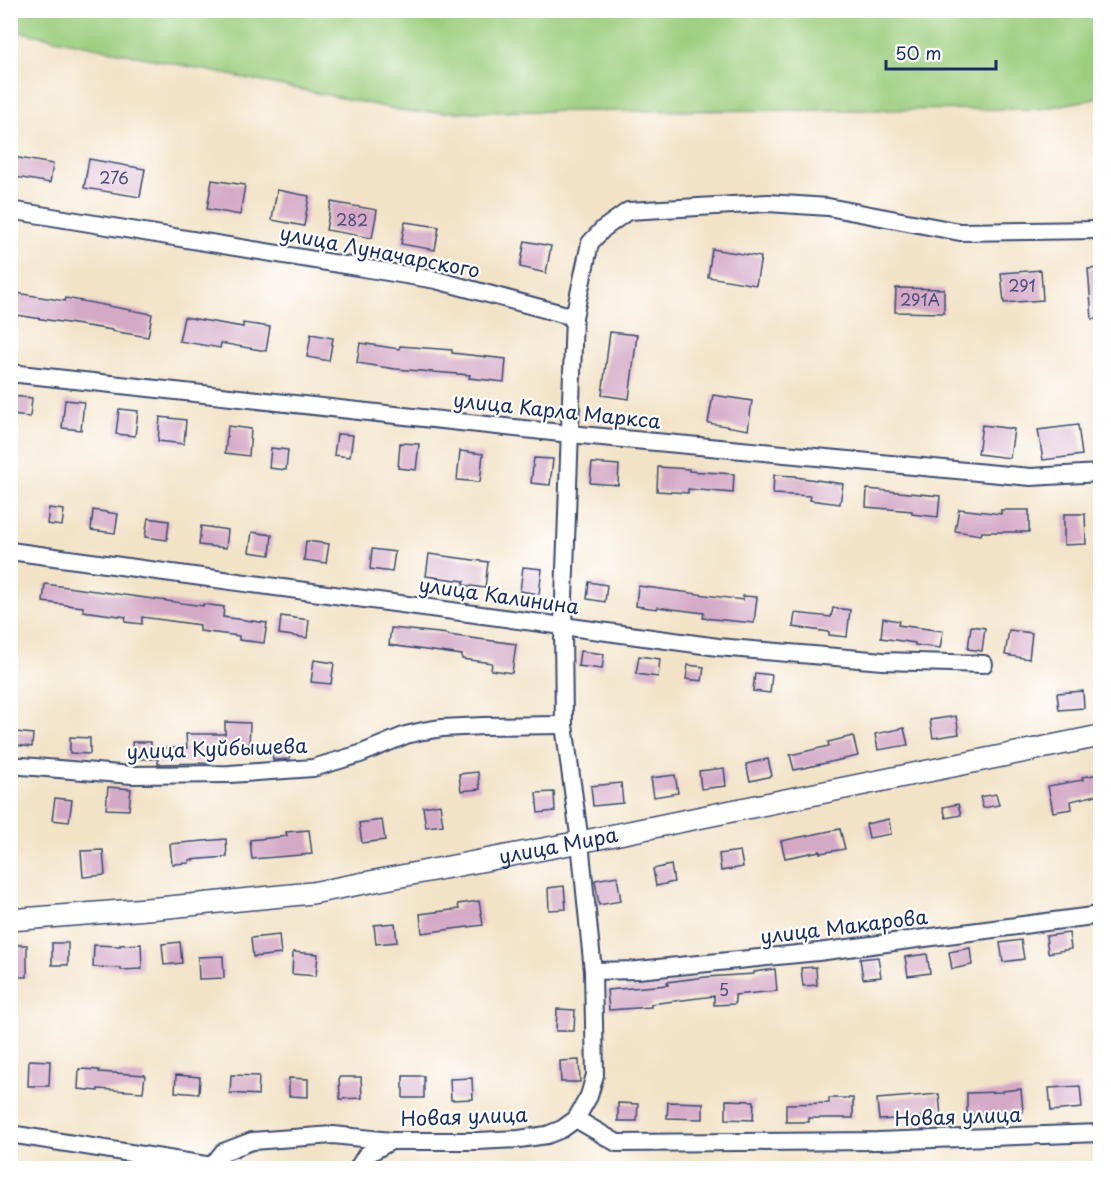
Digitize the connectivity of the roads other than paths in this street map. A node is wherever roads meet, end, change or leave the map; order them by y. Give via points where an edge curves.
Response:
1 (10, 210) edge
2 (1101, 230) edge
3 (574, 316) junction
4 (10, 373) edge
5 (570, 434) junction
6 (1101, 473) edge
7 (10, 551) edge
8 (563, 626) junction
9 (984, 664) dead end
10 (564, 725) junction
11 (1101, 736) edge
12 (10, 765) edge
13 (580, 842) junction
14 (1101, 915) edge
15 (10, 920) edge
16 (592, 971) junction
17 (576, 1119) junction
18 (1101, 1133) edge
19 (10, 1134) edge
20 (391, 1141) junction
21 (215, 1167) edge
22 (358, 1168) edge

1 - 3 street, улица Луначарского via 436,280
2 - 3 street via 960,232 828,207 768,203 628,211 590,243
3 - 5 street
4 - 5 street, улица Карла Маркса
5 - 6 street, улица Карла Маркса via 1031,477
5 - 8 street
7 - 8 street, улица Калинина
8 - 9 street, улица Калинина via 718,647 883,661
8 - 10 street
10 - 12 street, улица Куйбышева via 423,731 360,754 302,769 132,775
10 - 13 street
11 - 13 street, улица Мира
13 - 15 street, улица Мира via 312,893
13 - 16 street
14 - 16 street, улица Макарова via 818,952
16 - 17 street via 595,1075
17 - 18 street, Новая улица via 617,1143 877,1141
17 - 20 street, Новая улица via 547,1135 519,1139
19 - 21 street, Новая улица
20 - 21 street, Новая улица via 333,1135 252,1141 223,1152
20 - 22 street via 366,1155

